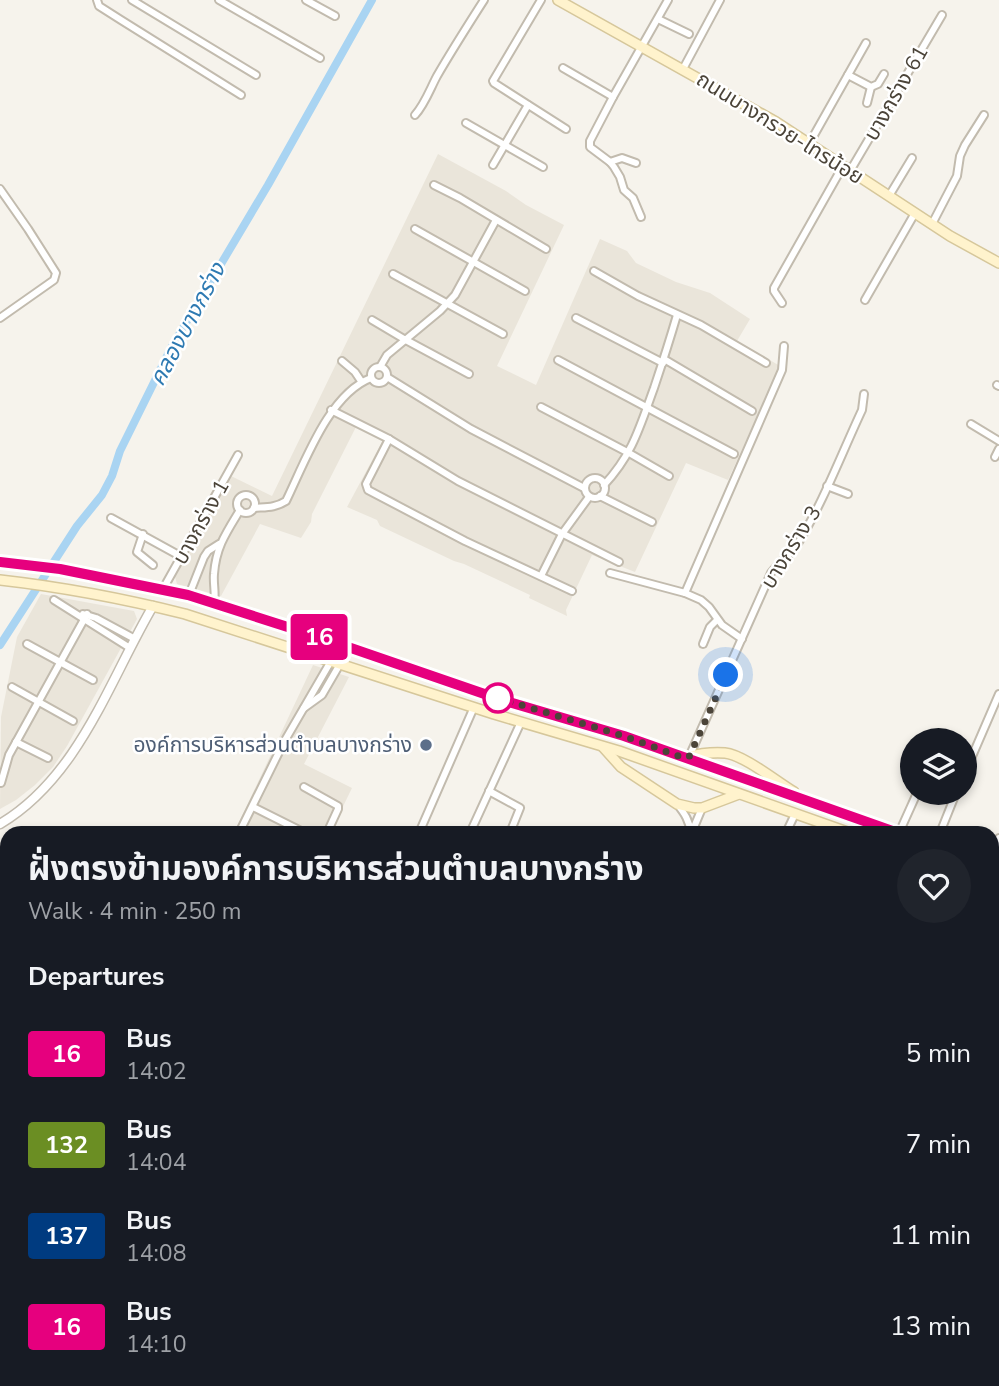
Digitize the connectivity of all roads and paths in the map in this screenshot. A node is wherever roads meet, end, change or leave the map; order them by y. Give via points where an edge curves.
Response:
1 (97, 0) edge
2 (132, 0) edge
3 (219, 0) edge
4 (306, 0) edge
5 (484, 0) edge
6 (541, 0) edge
7 (558, 0) edge
8 (668, 0) edge
9 (720, 0) edge
10 (942, 15) dead end
11 (335, 16) dead end
12 (658, 19) junction
13 (690, 34) dead end
14 (866, 43) dead end
15 (642, 47) junction
16 (320, 58) dead end
17 (563, 68) dead end
18 (683, 69) junction
19 (884, 74) dead end
20 (256, 75) dead end
21 (848, 75) junction
22 (871, 87) junction
23 (241, 95) dead end
24 (614, 97) junction
25 (867, 103) dead end
26 (528, 105) junction
27 (415, 115) dead end
28 (984, 115) dead end
29 (466, 123) dead end
30 (566, 129) dead end
31 (809, 144) junction
32 (505, 145) junction
33 (912, 158) dead end
34 (610, 162) junction
35 (636, 163) dead end
36 (493, 165) dead end
37 (543, 167) dead end
38 (846, 168) junction
39 (434, 186) dead end
40 (0, 189) edge
41 (889, 196) junction
42 (915, 213) junction
43 (641, 217) dead end
44 (496, 220) junction
45 (932, 224) junction
46 (415, 229) dead end
47 (547, 248) dead end
48 (474, 262) junction
49 (999, 263) edge
50 (594, 271) dead end
51 (393, 274) dead end
52 (525, 291) dead end
53 (866, 300) dead end
54 (782, 303) dead end
55 (448, 304) junction
56 (677, 315) junction
57 (0, 318) edge
58 (576, 318) dead end
59 (372, 320) dead end
60 (503, 334) dead end
61 (404, 340) junction
62 (784, 346) dead end
63 (342, 360) dead end
64 (558, 360) dead end
65 (663, 361) junction
66 (766, 363) dead end
67 (380, 367) junction
68 (469, 374) dead end
69 (371, 377) junction
70 (387, 377) junction
71 (361, 381) junction
72 (864, 394) dead end
73 (541, 407) dead end
74 (647, 408) junction
75 (331, 410) junction
76 (752, 411) dead end
77 (971, 424) dead end
78 (388, 439) junction
79 (999, 440) edge
80 (999, 449) edge
81 (629, 453) junction
82 (734, 454) dead end
83 (238, 455) dead end
84 (995, 457) dead end
85 (669, 476) dead end
86 (604, 485) junction
87 (827, 486) junction
88 (584, 488) junction
89 (848, 494) dead end
90 (589, 496) junction
91 (600, 496) junction
92 (254, 508) junction
93 (240, 510) junction
94 (111, 518) dead end
95 (652, 522) dead end
96 (143, 534) junction
97 (562, 534) junction
98 (219, 544) junction
99 (182, 557) junction
100 (0, 562) edge
101 (619, 562) dead end
102 (153, 565) dead end
103 (610, 573) dead end
104 (541, 576) junction
105 (196, 578) junction
106 (0, 580) edge
107 (214, 580) junction
108 (163, 589) junction
109 (572, 591) dead end
110 (685, 593) junction
111 (188, 595) junction
112 (54, 600) dead end
113 (214, 603) junction
114 (153, 606) junction
115 (85, 617) junction
116 (717, 620) junction
117 (135, 639) junction
118 (742, 639) junction
119 (27, 644) dead end
120 (703, 644) dead end
121 (130, 648) junction
122 (60, 662) junction
123 (336, 663) junction
124 (93, 680) dead end
125 (12, 687) dead end
126 (999, 694) edge
127 (39, 702) junction
128 (474, 707) junction
129 (73, 721) dead end
130 (521, 722) junction
131 (698, 737) junction
132 (16, 742) junction
133 (977, 745) edge
134 (603, 747) junction
135 (706, 754) junction
136 (687, 757) junction
137 (48, 758) dead end
138 (1, 783) edge
139 (304, 786) dead end
140 (489, 791) junction
141 (739, 794) junction
142 (811, 802) junction
143 (677, 804) junction
144 (911, 805) edge
145 (951, 805) edge
146 (253, 807) junction
147 (702, 808) junction
148 (795, 814) junction
149 (0, 824) edge
150 (243, 826) edge
151 (291, 826) edge
152 (330, 826) edge
153 (422, 826) edge
154 (473, 826) edge
155 (513, 826) edge
156 (690, 826) edge
157 (694, 826) edge
158 (789, 826) edge
159 (827, 826) edge
160 (878, 826) edge
161 (901, 826) edge
162 (943, 826) edge

1 - 23 street via 99,6
2 - 20 street
3 - 16 street
4 - 11 street
5 - 27 street
6 - 26 street via 493,79
7 - 15 main road, ถนนบางกรวย-ไทรน้อย
8 - 12 street
9 - 18 street
10 - 38 street, บางกร่าง 61
12 - 13 street
12 - 15 street
14 - 21 street
15 - 18 main road, ถนนบางกรวย-ไทรน้อย
15 - 24 street
17 - 24 street
18 - 31 main road, ถนนบางกรวย-ไทรน้อย
19 - 22 street
21 - 22 street
21 - 31 street
22 - 25 street
24 - 34 street via 590,145
26 - 30 street
26 - 32 street
28 - 45 street via 965,145 957,176
29 - 32 street
31 - 38 main road, ถนนบางกรวย-ไทรน้อย
32 - 36 street
32 - 37 street
33 - 41 street
34 - 35 street via 622,158
34 - 43 street
38 - 41 main road, ถนนบางกรวย-ไทรน้อย
38 - 54 street, บางกร่าง 61 via 774,288
39 - 44 street
40 - 57 street via 56,274
41 - 42 main road, ถนนบางกรวย-ไทรน้อย
42 - 45 main road, ถนนบางกรวย-ไทรน้อย
42 - 53 street
44 - 47 street
44 - 48 street
45 - 49 main road, ถนนบางกรวย-ไทรน้อย
46 - 48 street
48 - 52 street
48 - 55 street
50 - 56 street
51 - 55 street
55 - 60 street
55 - 61 street
56 - 65 street
56 - 66 street
58 - 65 street
59 - 61 street
61 - 67 street
61 - 68 street
62 - 110 street via 782,370
63 - 71 street
64 - 74 street
65 - 74 street
65 - 76 street
67 - 69 street via 371,371
67 - 70 street
69 - 70 street via 379,383
69 - 71 street
70 - 88 street via 471,429
71 - 75 street
72 - 87 street, บางกร่าง 3 via 862,410
73 - 81 street
74 - 81 street
74 - 82 street
75 - 78 street
75 - 92 street via 286,500 279,506
77 - 79 street
78 - 97 street
78 - 104 street via 366,484 368,490
80 - 84 street
81 - 85 street
81 - 86 street
83 - 99 street, บางกร่าง 1
86 - 88 street via 593,478
86 - 91 street
87 - 89 street
87 - 118 street, บางกร่าง 3 via 796,546 771,573
88 - 90 street
90 - 91 street
90 - 97 street
91 - 95 street
92 - 93 street
92 - 93 street via 252,497 244,495 237,503
93 - 98 street
94 - 96 street
96 - 99 street
96 - 102 street via 136,552
97 - 101 street
97 - 104 street
98 - 105 street via 208,551
98 - 107 street
99 - 108 street, บางกร่าง 1
100 - 108 main road
103 - 110 street
104 - 109 street
105 - 107 street
105 - 111 street
106 - 114 main road
107 - 113 street
108 - 111 main road
110 - 116 street via 701,600
111 - 113 main road
112 - 115 street
113 - 136 main road
114 - 117 street
114 - 123 main road
115 - 117 street
115 - 121 street
115 - 122 street
116 - 118 street
116 - 120 street
117 - 121 street
118 - 131 street, บางกร่าง 3
119 - 122 street
121 - 149 street via 54,779
122 - 124 street
122 - 127 street
123 - 128 main road
123 - 146 street via 322,695 302,709
125 - 127 street
126 - 133 street
127 - 129 street
127 - 132 street
128 - 130 main road
128 - 153 street
130 - 134 main road
130 - 140 street
131 - 135 street
131 - 136 street, บางกร่าง 3
132 - 137 street
132 - 138 street
134 - 141 main road
134 - 143 main road via 628,772
135 - 136 main road
135 - 142 main road via 741,758
136 - 142 main road
139 - 152 street via 338,806
140 - 154 street
140 - 155 street via 520,808
141 - 147 main road
141 - 148 main road
142 - 160 main road
143 - 147 main road
143 - 156 street
144 - 161 street
145 - 162 street
146 - 150 street
146 - 151 street
147 - 157 street
148 - 158 street
148 - 159 main road

